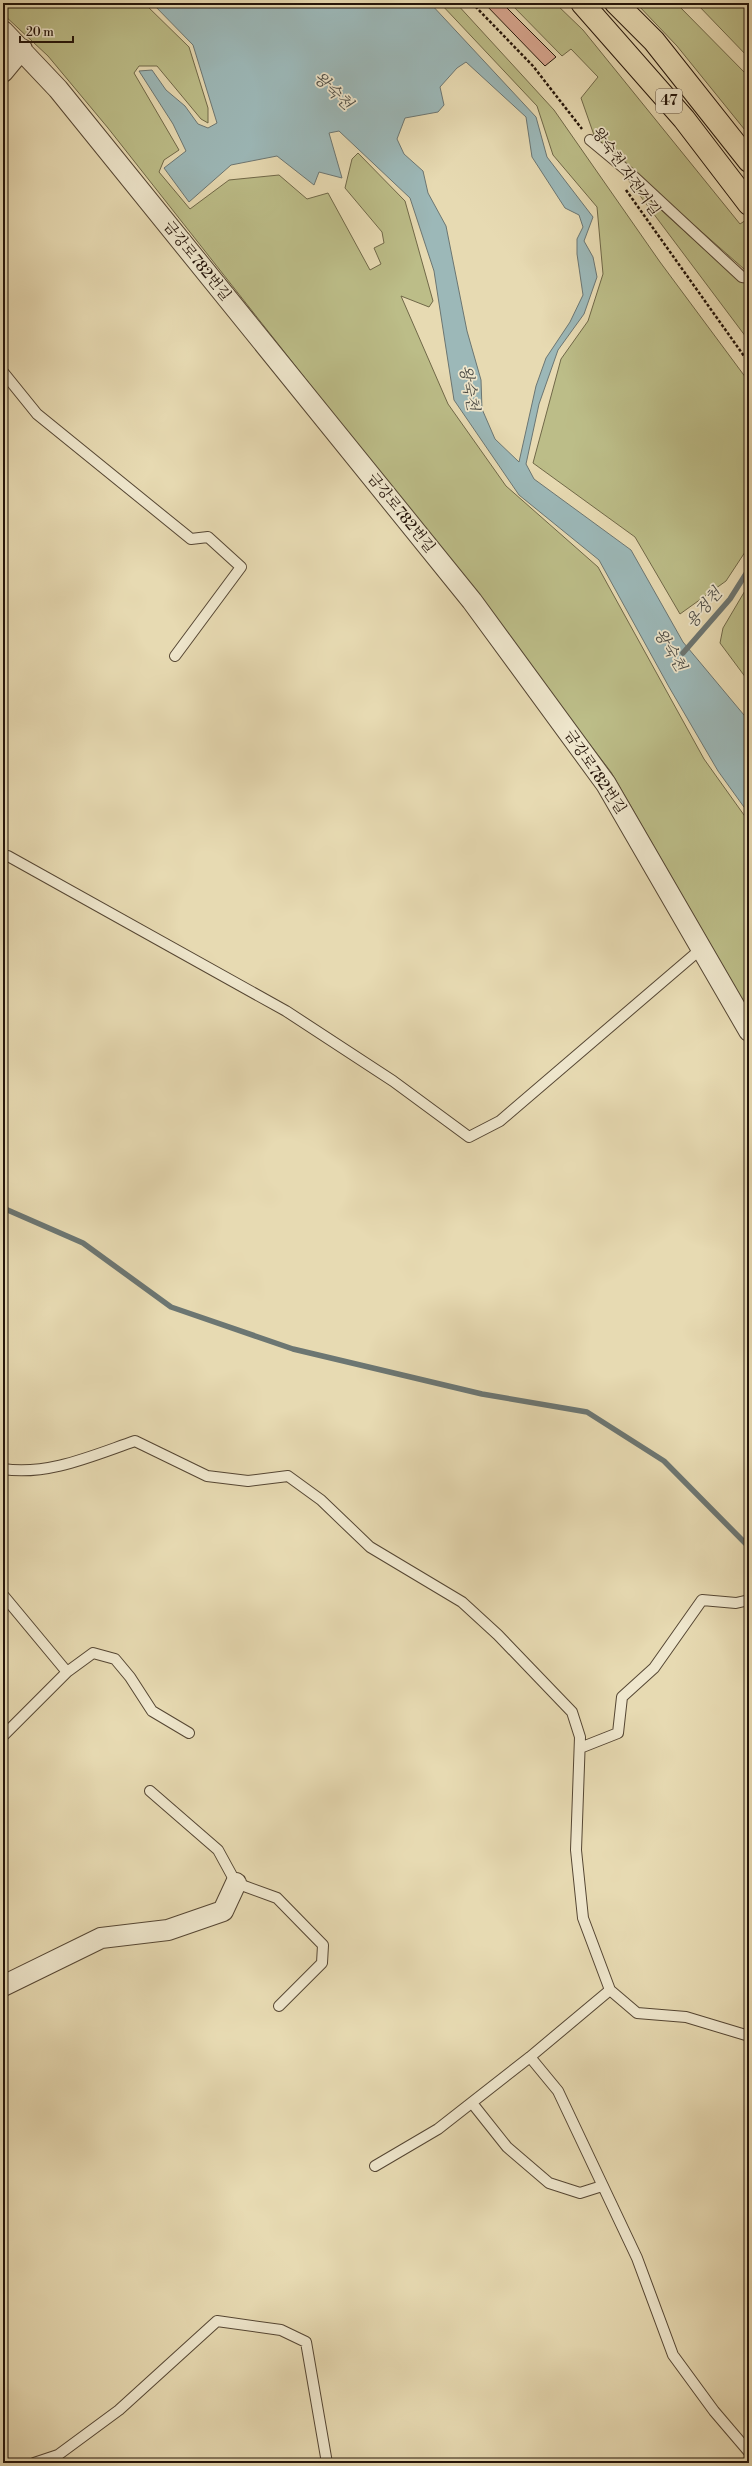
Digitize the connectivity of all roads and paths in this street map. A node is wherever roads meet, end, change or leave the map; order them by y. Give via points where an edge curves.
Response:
1 (472, 3) edge
2 (582, 3) edge
3 (616, 3) edge
4 (3, 31) edge
5 (22, 49) junction
6 (3, 72) edge
7 (590, 140) joint
8 (749, 161) edge
9 (625, 188) dead end
10 (749, 204) edge
11 (749, 278) edge
12 (749, 363) edge
13 (3, 372) edge
14 (175, 656) dead end
15 (3, 856) edge
16 (702, 948) junction
17 (749, 1031) edge
18 (3, 1469) edge
19 (3, 1595) edge
20 (749, 1600) edge
21 (67, 1672) junction
22 (189, 1733) dead end
23 (3, 1736) edge
24 (580, 1748) junction
25 (150, 1791) dead end
26 (236, 1883) junction
27 (3, 1986) edge
28 (610, 1990) junction
29 (279, 2006) dead end
30 (749, 2036) edge
31 (530, 2057) junction
32 (472, 2103) junction
33 (375, 2166) dead end
34 (602, 2186) junction
35 (749, 2452) edge
36 (34, 2463) edge
37 (327, 2463) edge

1 - 7 path, 왕숙천 자전거길 via 549,85
2 - 10 highway, 47 via 684,119
3 - 8 highway, 47 via 654,41
4 - 5 street, 금강로782번길
5 - 6 street
5 - 16 street, 금강로782번길 via 58,89 472,601 606,784
7 - 11 lane via 631,174 742,277
9 - 12 path, 왕숙천 자전거길
13 - 14 lane via 44,419 191,539 208,537 241,567
15 - 16 lane via 8,856 286,1011 393,1081 469,1138 500,1121
16 - 17 street, 금강로782번길
18 - 24 lane via 12,1471 61,1466 135,1441 207,1476 248,1481 288,1476 321,1500 370,1547 462,1602 498,1635 572,1712 580,1737
19 - 21 lane
20 - 24 lane via 736,1603 702,1600 654,1668 622,1697 618,1732
21 - 22 lane via 93,1653 115,1659 152,1711
21 - 23 lane
24 - 28 lane via 576,1850 583,1918
25 - 26 lane via 218,1850
26 - 27 street via 224,1911 168,1930 101,1938
26 - 29 lane via 277,1898 323,1945 322,1963
28 - 30 lane via 637,2014 686,2017
28 - 31 lane
31 - 32 lane
31 - 34 lane via 558,2091
32 - 33 lane via 438,2129
32 - 34 lane via 507,2147 549,2183 580,2194
34 - 35 lane via 637,2258 673,2355 714,2411
36 - 37 lane via 58,2455 119,2410 217,2321 281,2330 306,2342

